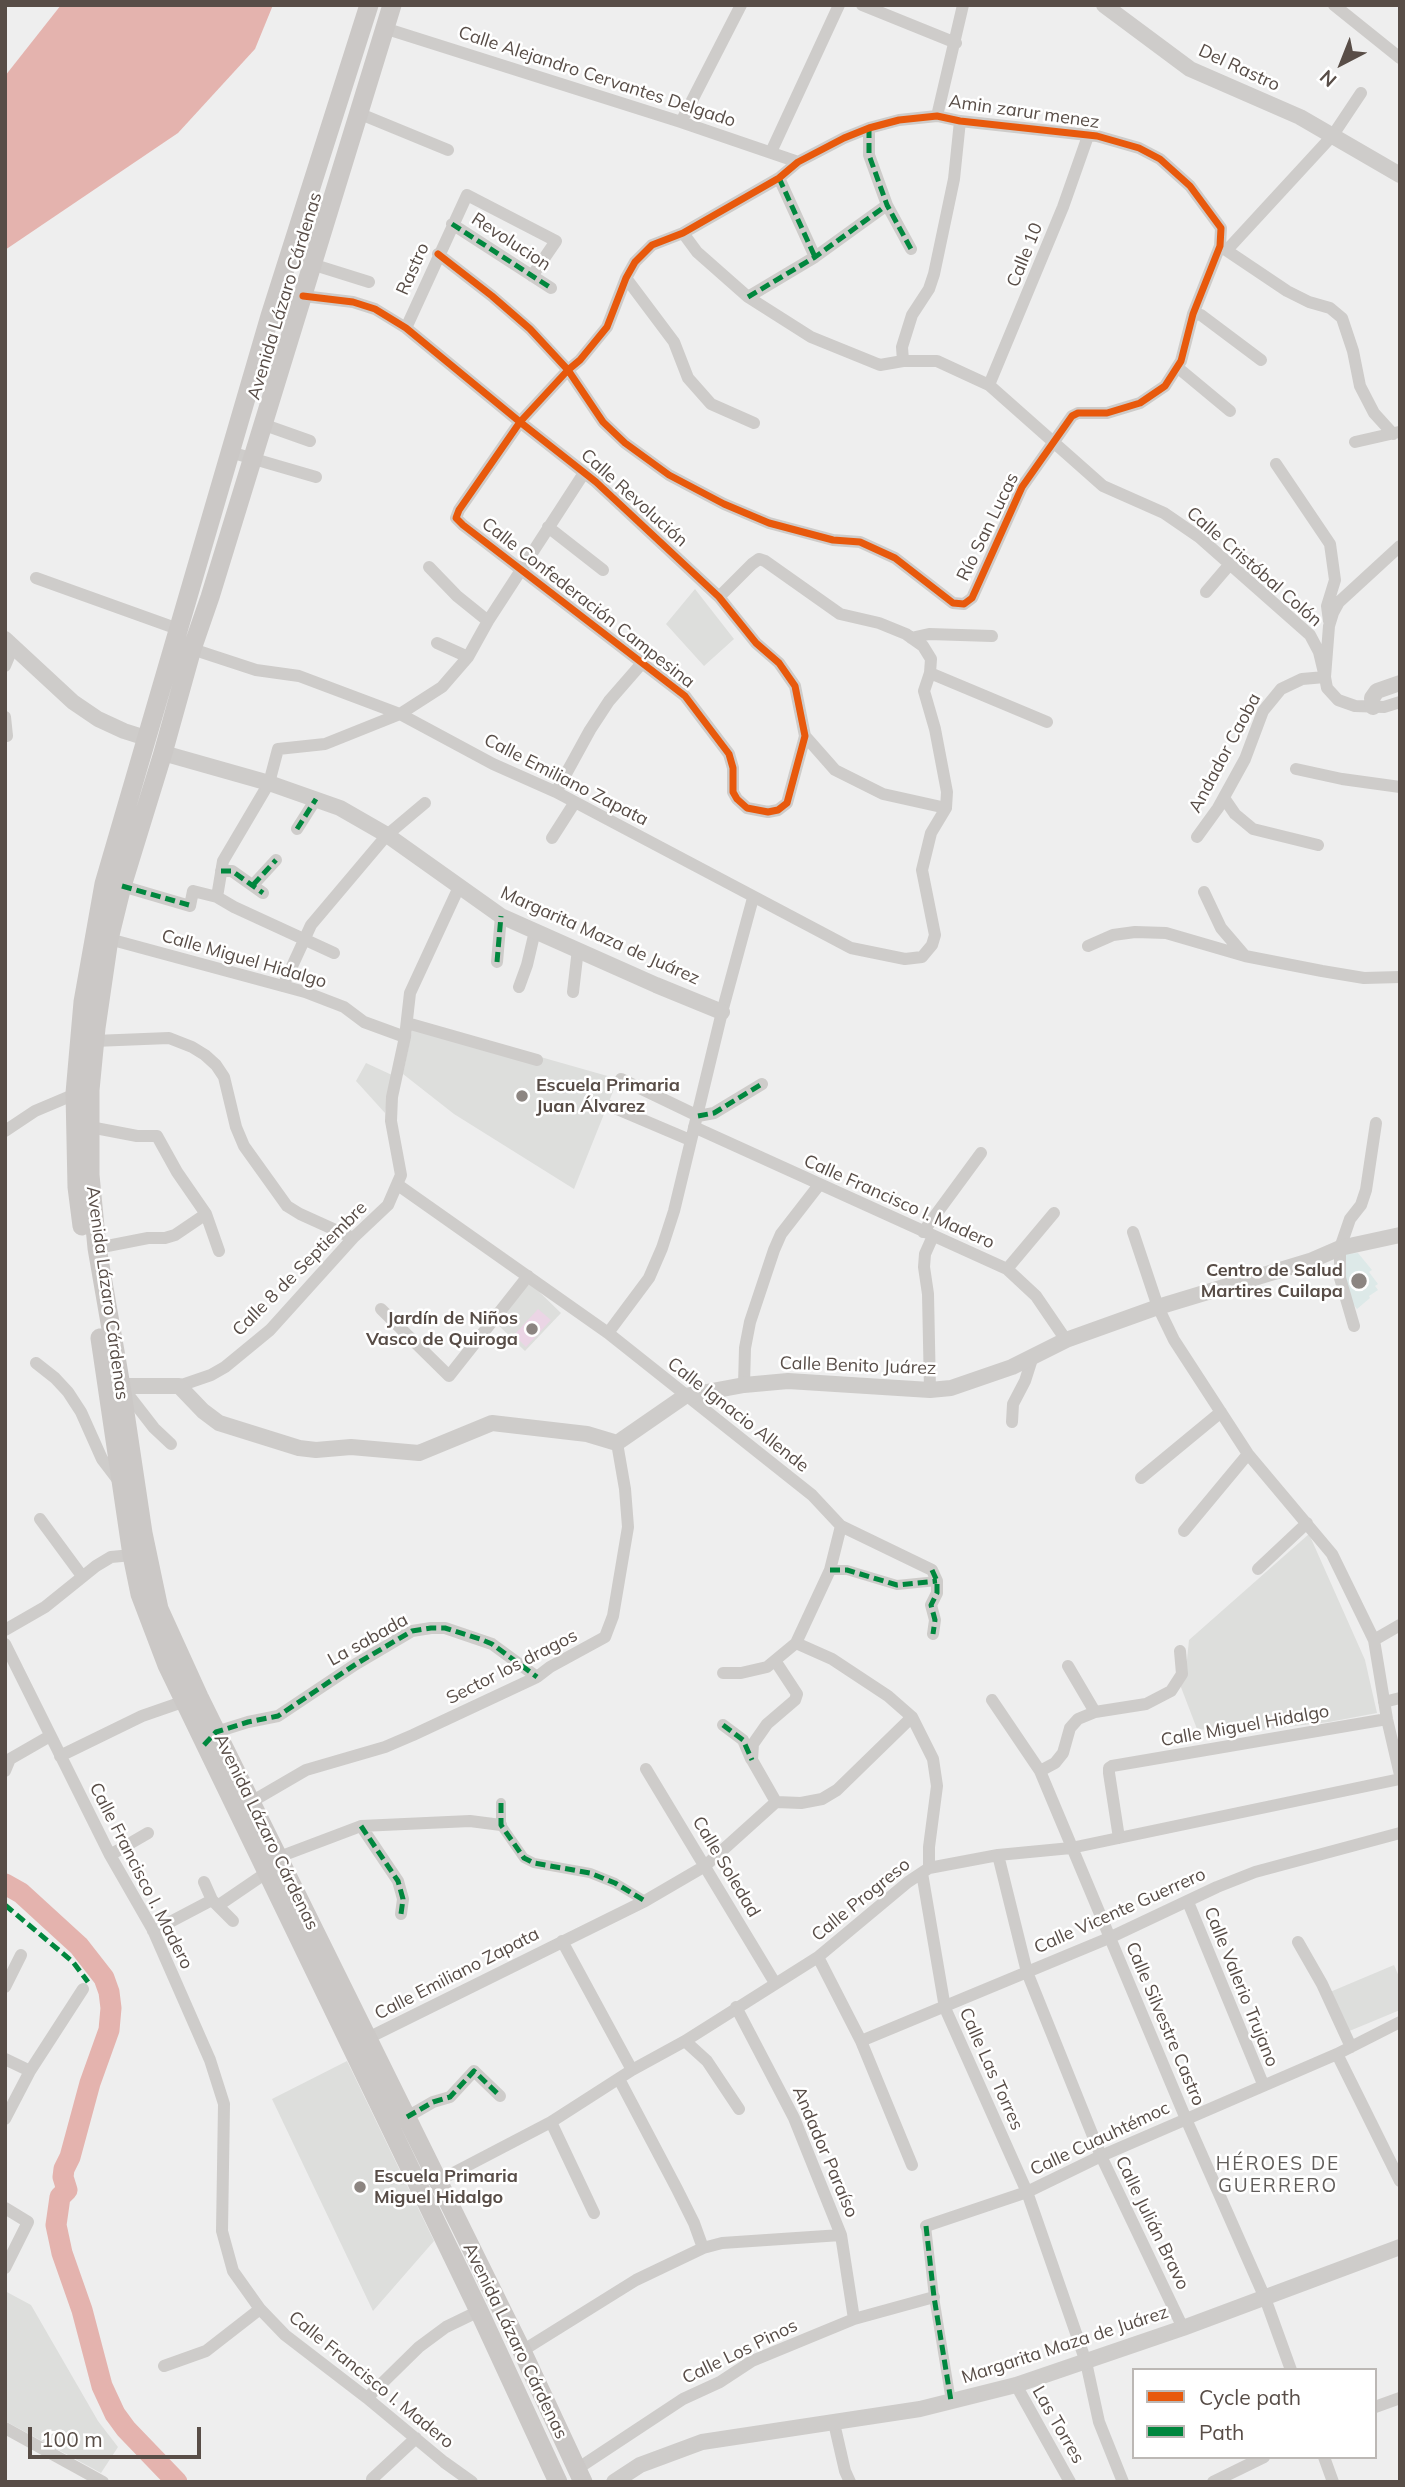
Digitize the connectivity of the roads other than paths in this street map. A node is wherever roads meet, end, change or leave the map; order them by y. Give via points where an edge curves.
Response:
1 (369, 5) edge
2 (392, 5) edge
3 (741, 5) edge
4 (839, 5) edge
5 (862, 5) edge
6 (963, 5) edge
7 (1104, 5) edge
8 (1334, 5) edge
9 (384, 28) junction
10 (956, 43) junction
11 (1400, 58) edge
12 (1361, 93) dead end
13 (359, 113) junction
14 (937, 116) junction
15 (960, 121) junction
16 (681, 122) junction
17 (869, 128) junction
18 (1332, 135) junction
19 (1088, 136) junction
20 (448, 150) dead end
21 (771, 152) junction
22 (798, 162) junction
23 (316, 171) junction
24 (1400, 175) edge
25 (339, 178) junction
26 (779, 178) junction
27 (887, 205) junction
28 (452, 224) junction
29 (683, 233) junction
30 (911, 248) dead end
31 (1224, 248) junction
32 (438, 254) junction
33 (289, 257) junction
34 (815, 257) junction
35 (313, 264) junction
36 (533, 276) junction
37 (626, 278) junction
38 (369, 282) dead end
39 (551, 288) dead end
40 (303, 296) junction
41 (748, 297) junction
42 (1193, 314) junction
43 (406, 328) junction
44 (1261, 360) dead end
45 (903, 361) junction
46 (1179, 364) junction
47 (568, 370) junction
48 (989, 385) junction
49 (1230, 411) dead end
50 (520, 422) junction
51 (754, 423) dead end
52 (262, 424) junction
53 (1396, 433) edge
54 (310, 441) dead end
55 (1355, 442) dead end
56 (1052, 443) junction
57 (230, 452) junction
58 (252, 458) junction
59 (1276, 464) dead end
60 (584, 473) junction
61 (316, 477) dead end
62 (456, 518) joint
63 (548, 527) junction
64 (1400, 545) edge
65 (1230, 565) junction
66 (429, 568) dead end
67 (522, 569) junction
68 (603, 570) dead end
69 (36, 578) dead end
70 (1206, 592) dead end
71 (719, 597) junction
72 (488, 621) junction
73 (1329, 626) junction
74 (178, 629) junction
75 (992, 636) dead end
76 (911, 638) junction
77 (9, 643) edge
78 (437, 643) dead end
79 (192, 649) junction
80 (468, 657) junction
81 (643, 662) junction
82 (5, 666) edge
83 (930, 673) junction
84 (1325, 677) junction
85 (1400, 683) edge
86 (1400, 702) edge
87 (1373, 706) junction
88 (400, 714) junction
89 (5, 717) edge
90 (1047, 722) dead end
91 (7, 736) edge
92 (805, 736) junction
93 (146, 738) junction
94 (163, 753) junction
95 (1296, 769) dead end
96 (269, 783) junction
97 (1400, 787) edge
98 (556, 792) junction
99 (1224, 798) junction
100 (316, 799) junction
101 (575, 802) junction
102 (425, 803) dead end
103 (946, 808) junction
104 (762, 811) joint
105 (297, 829) dead end
106 (387, 835) junction
107 (1197, 837) dead end
108 (552, 838) dead end
109 (1318, 845) dead end
110 (276, 860) dead end
111 (221, 871) junction
112 (122, 886) junction
113 (459, 887) junction
114 (1204, 892) dead end
115 (217, 897) junction
116 (753, 898) junction
117 (501, 916) junction
118 (535, 931) junction
119 (109, 939) junction
120 (304, 939) junction
121 (1088, 946) dead end
122 (578, 949) junction
123 (334, 953) dead end
124 (1245, 956) junction
125 (497, 962) dead end
126 (1400, 977) edge
127 (283, 986) junction
128 (519, 987) dead end
129 (573, 992) dead end
130 (722, 1012) junction
131 (407, 1023) junction
132 (405, 1037) junction
133 (94, 1041) junction
134 (537, 1059) dead end
135 (621, 1079) dead end
136 (762, 1084) dead end
137 (83, 1092) junction
138 (610, 1106) dead end
139 (1376, 1123) dead end
140 (90, 1127) junction
141 (694, 1127) junction
142 (5, 1131) edge
143 (981, 1153) dead end
144 (398, 1185) junction
145 (819, 1185) junction
146 (1055, 1213) dead end
147 (206, 1214) junction
148 (1133, 1232) dead end
149 (928, 1234) junction
150 (1400, 1235) edge
151 (353, 1238) junction
152 (97, 1248) junction
153 (1340, 1248) junction
154 (219, 1251) dead end
155 (1007, 1269) junction
156 (528, 1276) junction
157 (1158, 1307) junction
158 (381, 1309) dead end
159 (1354, 1326) dead end
160 (608, 1333) junction
161 (1066, 1340) junction
162 (1033, 1356) junction
163 (36, 1363) dead end
164 (744, 1385) junction
165 (121, 1386) junction
166 (179, 1386) junction
167 (930, 1390) junction
168 (685, 1396) junction
169 (1221, 1412) junction
170 (1012, 1422) dead end
171 (617, 1443) junction
172 (171, 1444) dead end
173 (1248, 1454) junction
174 (1142, 1478) dead end
175 (123, 1485) junction
176 (40, 1519) dead end
177 (1307, 1523) junction
178 (841, 1526) junction
179 (1184, 1531) dead end
180 (132, 1555) junction
181 (1258, 1569) dead end
182 (830, 1570) junction
183 (934, 1575) junction
184 (82, 1576) junction
185 (1400, 1625) edge
186 (5, 1630) edge
187 (933, 1634) dead end
188 (1374, 1640) junction
189 (796, 1643) junction
190 (5, 1644) edge
191 (1180, 1651) dead end
192 (776, 1662) junction
193 (1068, 1666) dead end
194 (723, 1674) dead end
195 (537, 1677) junction
196 (1400, 1698) edge
197 (191, 1699) junction
198 (992, 1700) dead end
199 (1384, 1702) junction
200 (1095, 1712) junction
201 (912, 1717) junction
202 (1387, 1720) junction
203 (723, 1725) dead end
204 (50, 1736) junction
205 (210, 1739) junction
206 (60, 1756) junction
207 (752, 1760) junction
208 (646, 1769) dead end
209 (5, 1771) edge
210 (1040, 1771) junction
211 (1400, 1777) edge
212 (251, 1802) junction
213 (776, 1802) junction
214 (501, 1803) dead end
215 (501, 1825) junction
216 (361, 1826) junction
217 (148, 1833) dead end
218 (1400, 1833) edge
219 (1119, 1838) junction
220 (1071, 1848) junction
221 (110, 1855) junction
222 (998, 1855) junction
223 (279, 1857) junction
224 (705, 1866) junction
225 (925, 1871) junction
226 (266, 1873) junction
227 (204, 1882) dead end
228 (645, 1901) junction
229 (1188, 1902) junction
230 (216, 1903) junction
231 (401, 1914) dead end
232 (233, 1922) dead end
233 (153, 1931) junction
234 (1109, 1938) junction
235 (562, 1941) junction
236 (1298, 1942) dead end
237 (21, 1955) dead end
238 (818, 1957) junction
239 (1027, 1972) junction
240 (775, 1983) junction
241 (5, 1987) edge
242 (83, 1989) dead end
243 (736, 2007) junction
244 (944, 2008) junction
245 (1400, 2022) edge
246 (368, 2039) junction
247 (685, 2041) junction
248 (861, 2041) junction
249 (1351, 2047) junction
250 (1337, 2054) junction
251 (5, 2059) edge
252 (632, 2070) junction
253 (30, 2071) junction
254 (619, 2078) junction
255 (1263, 2084) junction
256 (500, 2096) dead end
257 (739, 2109) dead end
258 (407, 2117) junction
259 (5, 2119) edge
260 (1186, 2119) junction
261 (551, 2122) junction
262 (1101, 2156) junction
263 (912, 2165) dead end
264 (438, 2180) junction
265 (1400, 2181) edge
266 (1027, 2192) junction
267 (5, 2208) edge
268 (594, 2213) dead end
269 (926, 2227) joint
270 (841, 2235) junction
271 (1400, 2247) edge
272 (703, 2248) junction
273 (5, 2268) edge
274 (934, 2298) junction
275 (1265, 2298) junction
276 (260, 2309) junction
277 (479, 2311) junction
278 (854, 2319) junction
279 (1183, 2328) junction
280 (522, 2351) junction
281 (1086, 2362) junction
282 (164, 2366) dead end
283 (1291, 2368) edge
284 (1016, 2385) junction
285 (367, 2398) junction
286 (1400, 2398) edge
287 (951, 2401) junction
288 (1377, 2406) edge
289 (834, 2423) junction
290 (5, 2428) edge
291 (416, 2438) junction
292 (1261, 2459) edge
293 (1325, 2459) edge
294 (580, 2475) edge
295 (372, 2479) dead end
296 (103, 2482) edge
297 (472, 2482) edge
298 (558, 2482) edge
299 (614, 2482) edge
300 (849, 2482) edge
301 (1070, 2482) edge
302 (1123, 2482) edge
303 (1213, 2482) edge
304 (1334, 2482) edge

1 - 23 main road, Avenida Lázaro Cárdenas
2 - 9 main road, Avenida Lázaro Cárdenas
3 - 16 street
4 - 21 street
5 - 10 street
6 - 10 street
7 - 18 street, Del Rastro via 1190,69
8 - 11 street
9 - 13 main road, Avenida Lázaro Cárdenas
9 - 16 street, Calle Alejandro Cervantes Delgado
10 - 14 street
12 - 18 street
13 - 20 street
13 - 25 main road, Avenida Lázaro Cárdenas
14 - 15 street, Amin zarur menez
14 - 17 street, Amin zarur menez
15 - 19 street, Amin zarur menez
15 - 45 street via 954,179 934,274 912,315 902,347
16 - 21 street, Calle Alejandro Cervantes Delgado
17 - 22 street, Amin zarur menez
17 - 27 street via 869,155
18 - 24 street, Del Rastro
18 - 31 street
19 - 31 street, Amin zarur menez via 1139,148 1160,159 1190,186 1221,228
19 - 48 street, Calle 10
21 - 22 street, Calle Alejandro Cervantes Delgado
22 - 26 street, Amin zarur menez
23 - 25 main road
23 - 33 main road, Avenida Lázaro Cárdenas
25 - 35 main road, Avenida Lázaro Cárdenas
26 - 29 street, Amin zarur menez
26 - 34 street
27 - 30 street
27 - 34 street
28 - 32 street, Rastro
28 - 36 street, Revolucion
28 - 36 street via 467,195 556,241
29 - 37 street, Amin zarur menez via 652,245
29 - 41 street, Calle Cristóbal Colón via 697,252
31 - 42 street
31 - 53 street via 1287,292 1330,308 1342,318 1360,386 1374,413
32 - 43 street, Rastro
32 - 47 street via 530,329
33 - 35 street
33 - 57 main road, Avenida Lázaro Cárdenas
34 - 41 street
35 - 38 street
35 - 40 main road, Avenida Lázaro Cárdenas
36 - 39 street, Revolucion
37 - 47 street, Amin zarur menez via 607,327
37 - 51 street via 674,342 688,378 710,404
40 - 43 street, Calle Revolución via 353,302
40 - 52 main road, Avenida Lázaro Cárdenas
41 - 45 street, Calle Cristóbal Colón via 811,337 880,365
42 - 44 street via 1201,315
42 - 46 street
43 - 50 street, Calle Revolución
45 - 48 street, Calle Cristóbal Colón via 937,361
46 - 49 street
46 - 56 street via 1165,386 1140,403 1107,413 1078,413
47 - 50 street, Amin zarur menez
47 - 56 street, Río San Lucas via 603,422 669,475 769,523 833,540 860,542 895,558 953,603 964,604 972,598 1022,487
48 - 56 street, Calle Cristóbal Colón
50 - 60 street, Calle Revolución
50 - 62 street, Amin zarur menez
52 - 54 street
52 - 58 main road, Avenida Lázaro Cárdenas
53 - 55 street
56 - 65 street, Calle Cristóbal Colón via 1103,485 1164,513
57 - 58 street
57 - 74 main road, Avenida Lázaro Cárdenas
58 - 61 street
58 - 79 main road, Avenida Lázaro Cárdenas
59 - 73 street via 1329,544 1335,580 1326,606
60 - 63 street
60 - 71 street, Calle Revolución
62 - 67 street, Calle Confederación Campesina
63 - 67 street
63 - 68 street
64 - 73 street via 1339,602
65 - 70 street
65 - 84 street, Calle Cristóbal Colón via 1310,635
66 - 72 street
67 - 72 street
67 - 81 street, Calle Confederación Campesina
69 - 74 street
71 - 76 street via 759,559 840,614 879,623
71 - 92 street, Calle Revolución via 795,685
72 - 80 street
73 - 84 street
74 - 93 main road, Avenida Lázaro Cárdenas
75 - 76 street via 929,634
76 - 83 street via 923,646 930,659
77 - 82 street
77 - 93 street via 90,714
78 - 80 street
79 - 88 street, Calle Emiliano Zapata via 256,670 299,676
79 - 94 main road, Avenida Lázaro Cárdenas
80 - 88 street via 442,687
81 - 98 street via 609,701
81 - 104 street, Calle Confederación Campesina via 685,696 729,754 737,799 747,808
83 - 90 street
83 - 103 street via 924,691 947,792
84 - 87 street via 1327,688 1338,700
84 - 99 street, Andador Caoba via 1302,679 1281,689 1263,711
85 - 87 street via 1377,691
86 - 87 street
88 - 96 street via 325,744 281,747
88 - 98 street, Calle Emiliano Zapata
89 - 91 street
92 - 103 street via 835,770 883,794
92 - 104 street, Calle Revolución via 787,803 778,810
93 - 137 main road, Avenida Lázaro Cárdenas via 93,932 83,1002
94 - 96 street, Margarita Maza de Juárez
94 - 112 main road, Avenida Lázaro Cárdenas
95 - 97 street
96 - 100 street, Margarita Maza de Juárez
96 - 111 street
98 - 101 street, Calle Emiliano Zapata
99 - 107 street, Andador Caoba
99 - 109 street via 1253,829
100 - 105 street
100 - 106 street, Margarita Maza de Juárez
101 - 108 street
101 - 116 street, Calle Emiliano Zapata
102 - 106 street
103 - 116 street, Calle Emiliano Zapata via 931,833 922,870 935,935 922,957 851,948
106 - 113 street, Margarita Maza de Juárez
106 - 120 street
110 - 111 street via 258,889 232,871
111 - 115 street
112 - 115 street via 189,905 194,891
112 - 119 main road, Avenida Lázaro Cárdenas
113 - 117 street, Margarita Maza de Juárez
113 - 131 street via 410,993
114 - 124 street via 1221,928
115 - 120 street
116 - 130 street
117 - 118 street, Margarita Maza de Juárez
117 - 125 street
118 - 122 street, Margarita Maza de Juárez
118 - 128 street
119 - 127 street, Calle Miguel Hidalgo
119 - 133 main road, Avenida Lázaro Cárdenas
120 - 123 street
120 - 127 street
121 - 124 street via 1112,935 1166,933
122 - 129 street
122 - 130 street, Margarita Maza de Juárez
124 - 126 street via 1364,978
127 - 132 street, Calle Miguel Hidalgo via 344,1007 364,1022
130 - 141 street
131 - 132 street
131 - 134 street
132 - 144 street via 391,1097 401,1175
133 - 137 main road, Avenida Lázaro Cárdenas
133 - 151 street via 169,1038 205,1055 224,1077 244,1146 287,1206
135 - 141 street
136 - 141 street
137 - 140 main road, Avenida Lázaro Cárdenas
137 - 142 street via 35,1111
137 - 175 main road, Avenida Lázaro Cárdenas via 77,1187
138 - 141 street
139 - 153 street via 1366,1191
140 - 147 street via 157,1136
140 - 152 main road, Avenida Lázaro Cárdenas
141 - 145 street, Calle Francisco I. Madero
141 - 160 street via 662,1248 649,1278
143 - 149 street via 946,1198
144 - 151 street, Calle 8 de Septiembre via 388,1205
144 - 156 street, Calle Ignacio Allende
145 - 149 street, Calle Francisco I. Madero
145 - 164 street via 774,1250 744,1348
146 - 155 street
147 - 152 street via 175,1235
147 - 154 street
148 - 157 street
149 - 155 street, Calle Francisco I. Madero
149 - 167 street via 924,1267
150 - 153 street, Calle Benito Juárez
151 - 166 street, Calle 8 de Septiembre via 270,1330 225,1367
152 - 165 main road, Avenida Lázaro Cárdenas
153 - 157 street, Calle Benito Juárez
153 - 159 street via 1340,1278
155 - 161 street, Calle Francisco I. Madero via 1036,1296
156 - 158 street via 449,1376
156 - 160 street, Calle Ignacio Allende
157 - 161 street, Calle Benito Juárez
157 - 169 street
160 - 168 street, Calle Ignacio Allende
161 - 162 street, Calle Benito Juárez
162 - 167 street, Calle Benito Juárez via 951,1388
162 - 170 street via 1013,1404
163 - 175 street via 68,1392 102,1460
164 - 167 street, Calle Benito Juárez via 788,1381
164 - 168 street, Calle Benito Juárez
165 - 166 street
165 - 172 street
165 - 197 main road, Avenida Lázaro Cárdenas via 159,1609
166 - 171 street via 219,1423 299,1448 419,1453 492,1423 587,1434
168 - 171 street, Calle Benito Juárez
168 - 178 street, Calle Ignacio Allende via 812,1495
169 - 173 street
169 - 174 street
171 - 195 street, Sector los dragos via 628,1527 606,1637
173 - 177 street
173 - 179 street
175 - 180 main road, Avenida Lázaro Cárdenas
176 - 184 street
177 - 181 street
177 - 188 street via 1332,1555
178 - 182 street
178 - 183 street, Calle Ignacio Allende
180 - 184 street via 111,1557
180 - 197 main road, Avenida Lázaro Cárdenas via 140,1594
182 - 183 street via 847,1570 897,1585
182 - 189 street
183 - 187 street
184 - 186 street via 45,1607
185 - 188 street
188 - 199 street
189 - 192 street
189 - 201 street via 832,1659
190 - 204 street, Calle Francisco I. Madero
191 - 200 street via 1182,1674 1171,1691 1146,1704
192 - 194 street via 767,1668
192 - 207 street via 797,1694 753,1744
193 - 200 street
195 - 205 street, La sabada via 492,1644 445,1628 412,1631 278,1716 248,1722
195 - 212 street, Sector los dragos via 385,1747 306,1770
196 - 199 street
197 - 205 main road, Avenida Lázaro Cárdenas
197 - 206 street via 142,1716
198 - 210 street, Calle Silvestre Castro
199 - 202 street
200 - 210 street via 1078,1719 1070,1728 1063,1753
201 - 213 street via 822,1799
201 - 225 street, Calle Las Torres via 933,1759 937,1786
202 - 211 street
202 - 219 street, Calle Miguel Hidalgo via 1109,1768
203 - 207 street via 743,1740
204 - 206 street, Calle Francisco I. Madero
204 - 209 street via 10,1759
205 - 212 main road, Avenida Lázaro Cárdenas
205 - 226 main road, Avenida Lázaro Cárdenas
206 - 221 street, Calle Francisco I. Madero
207 - 213 street
208 - 224 street, Calle Soledad
210 - 220 street, Calle Silvestre Castro
211 - 219 street, Calle Progreso
212 - 223 main road, Avenida Lázaro Cárdenas
213 - 224 street, Calle Emiliano Zapata
214 - 215 street
215 - 216 street via 470,1821
215 - 228 street via 524,1858 590,1873
216 - 223 street
216 - 231 street via 398,1881
217 - 221 street
218 - 229 street, Calle Vicente Guerrero via 1255,1872
219 - 220 street, Calle Progreso
220 - 222 street, Calle Progreso
220 - 234 street, Calle Silvestre Castro
221 - 233 street, Calle Francisco I. Madero
222 - 225 street, Calle Progreso
222 - 239 street, Calle Julián Bravo
223 - 246 main road, Avenida Lázaro Cárdenas
224 - 228 street, Calle Emiliano Zapata
224 - 240 street, Calle Soledad
225 - 238 street, Calle Progreso
225 - 244 street, Calle Las Torres
226 - 230 street
226 - 277 main road, Avenida Lázaro Cárdenas
227 - 230 street
228 - 235 street, Calle Emiliano Zapata
229 - 234 street, Calle Vicente Guerrero
229 - 255 street, Calle Valerio Trujano
230 - 232 street
230 - 233 street
233 - 276 street, Calle Francisco I. Madero via 210,2060 224,2104 222,2231 233,2271
234 - 239 street, Calle Vicente Guerrero
234 - 260 street, Calle Silvestre Castro
235 - 246 street, Calle Emiliano Zapata
235 - 252 street, Calle Emiliano Zapata
236 - 249 street
237 - 241 street
238 - 240 street, Calle Progreso
238 - 248 street
239 - 244 street, Calle Vicente Guerrero
239 - 262 street, Calle Julián Bravo
240 - 243 street, Calle Progreso
242 - 253 street
243 - 247 street, Calle Progreso
243 - 270 street, Andador Paraíso via 794,2118
244 - 248 street, Calle Vicente Guerrero
244 - 266 street, Calle Las Torres
245 - 249 street, Calle Cuauhtémoc
246 - 258 main road, Avenida Lázaro Cárdenas
247 - 252 street, Calle Progreso
247 - 257 street via 707,2061
248 - 263 street
249 - 250 street, Calle Cuauhtémoc
250 - 255 street, Calle Cuauhtémoc
250 - 265 street
251 - 253 street
252 - 254 street, Calle Progreso
253 - 259 street
254 - 261 street, Calle Progreso
254 - 272 street
255 - 260 street, Calle Cuauhtémoc
256 - 258 street via 474,2071 450,2097
258 - 264 main road, Avenida Lázaro Cárdenas
260 - 262 street, Calle Cuauhtémoc
260 - 275 street, Calle Silvestre Castro
261 - 264 street, Calle Progreso
261 - 268 street
262 - 266 street, Calle Cuauhtémoc
262 - 279 street, Calle Julián Bravo
264 - 280 main road, Avenida Lázaro Cárdenas
266 - 269 street, Calle Cuauhtémoc
266 - 281 street
267 - 273 street via 28,2222
269 - 274 street
270 - 272 street
270 - 278 street, Andador Paraíso
271 - 275 street, Margarita Maza de Juárez
272 - 280 street via 636,2280
274 - 278 street, Calle Los Pinos
274 - 287 street
275 - 279 street, Margarita Maza de Juárez
275 - 283 street, Calle Silvestre Castro
276 - 282 street via 206,2351
276 - 285 street, Calle Francisco I. Madero via 285,2335
277 - 285 street via 419,2347
277 - 298 main road, Avenida Lázaro Cárdenas
278 - 294 street, Calle Los Pinos via 752,2361 683,2399
279 - 281 street, Margarita Maza de Juárez
280 - 294 main road, Avenida Lázaro Cárdenas
281 - 284 street, Margarita Maza de Juárez
281 - 302 street via 1100,2422
284 - 287 street, Margarita Maza de Juárez
284 - 301 street, Las Torres
285 - 291 street, Calle Francisco I. Madero
286 - 288 street
287 - 289 street, Margarita Maza de Juárez
289 - 299 street, Margarita Maza de Juárez via 702,2442 640,2465
289 - 300 street
290 - 296 street
291 - 295 street
291 - 297 street, Calle Francisco I. Madero
292 - 303 street
293 - 304 street

